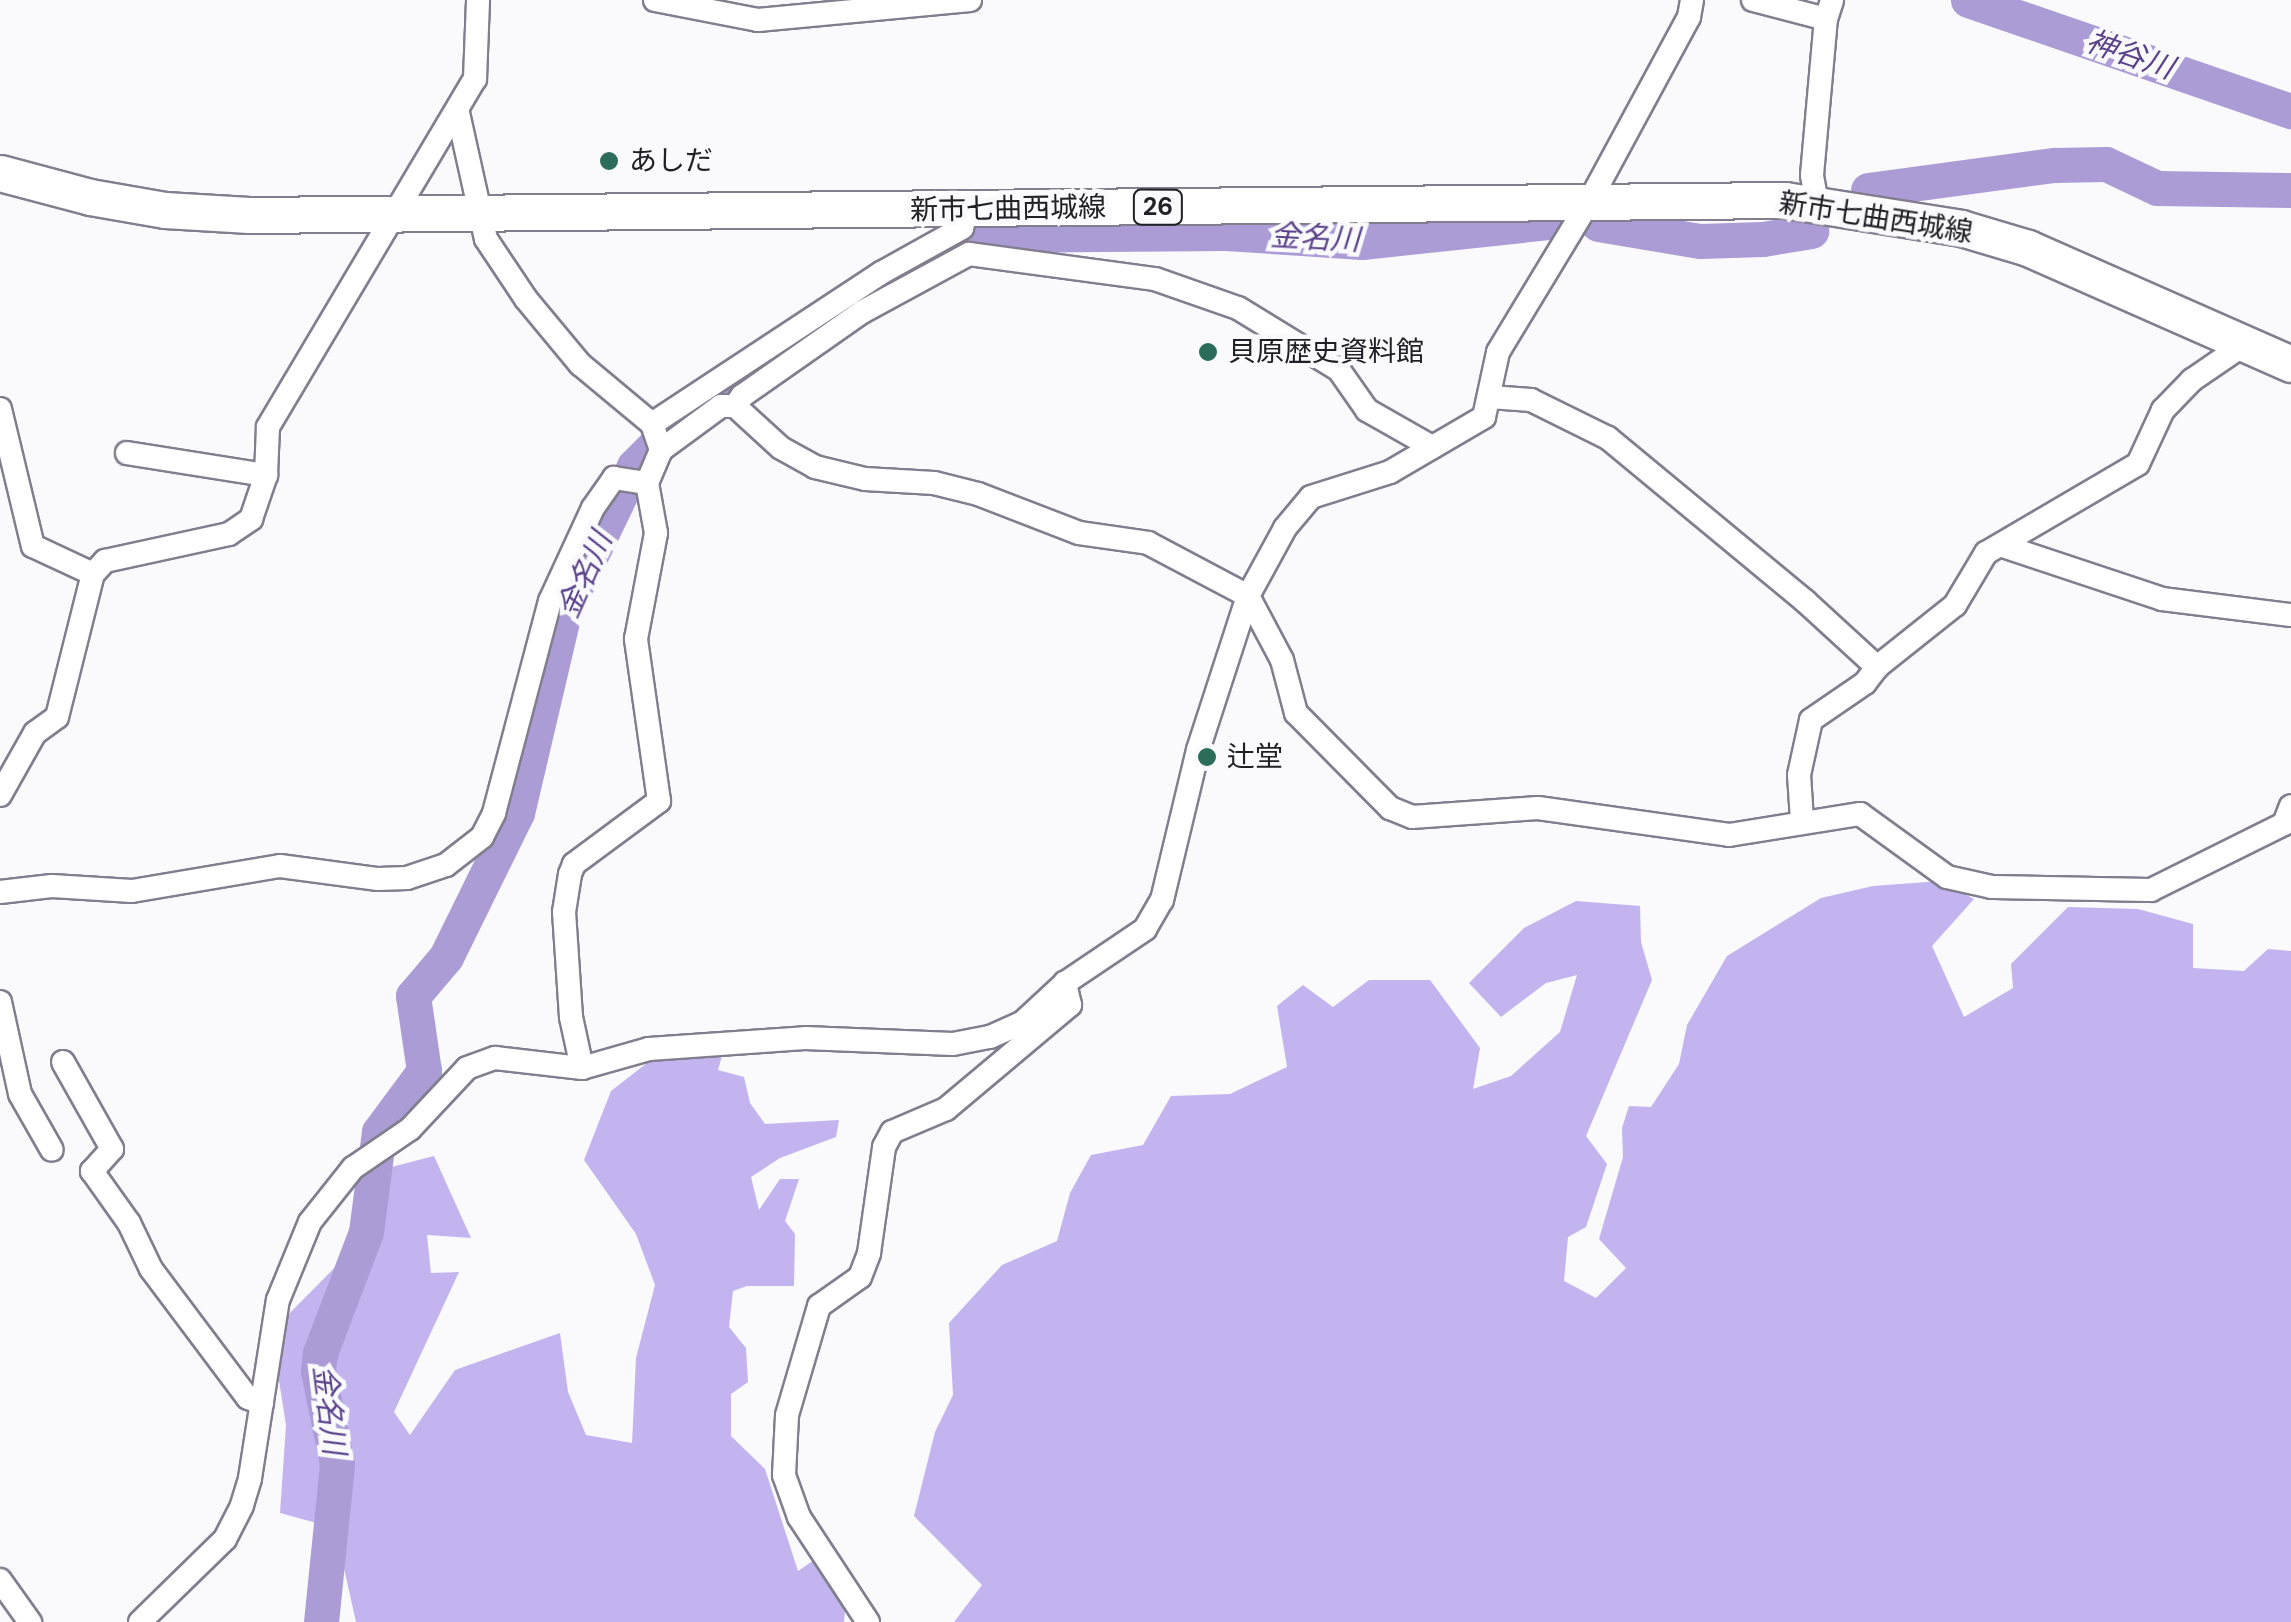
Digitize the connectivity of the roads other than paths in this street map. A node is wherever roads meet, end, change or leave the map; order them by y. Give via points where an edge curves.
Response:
1 (478, 0) edge
2 (655, 0) edge
3 (970, 0) edge
4 (1692, 0) edge
5 (1753, 0) edge
6 (1829, 10) edge
7 (458, 113) junction
8 (3, 177) edge
9 (1588, 202) junction
10 (1816, 204) junction
11 (966, 210) junction
12 (484, 213) junction
13 (393, 214) junction
14 (2246, 343) junction
15 (2291, 364) edge
16 (1490, 397) junction
17 (735, 406) junction
18 (0, 409) edge
19 (652, 424) junction
20 (1432, 447) junction
21 (662, 450) junction
22 (127, 452) dead end
23 (266, 475) junction
24 (648, 482) junction
25 (2003, 546) junction
26 (93, 574) junction
27 (1248, 596) junction
28 (2291, 615) edge
29 (1877, 667) junction
30 (0, 795) edge
31 (2291, 806) edge
32 (1802, 820) junction
33 (0, 892) edge
34 (1065, 983) junction
35 (0, 1002) edge
36 (63, 1062) dead end
37 (582, 1068) junction
38 (52, 1150) dead end
39 (262, 1403) junction
40 (0, 1580) edge
41 (30, 1622) edge
42 (140, 1622) edge
43 (868, 1622) edge

1 - 7 street via 475,79
2 - 3 street via 758,20
4 - 9 street via 1689,17
5 - 6 street
6 - 10 street via 1812,174
7 - 12 street
7 - 13 street
8 - 13 main road, 新市七曲西城線 / 26 via 165,210
9 - 10 main road, 新市七曲西城線 / 26
9 - 11 main road, 新市七曲西城線 / 26
9 - 16 street via 1498,352
10 - 14 main road, 新市七曲西城線 / 26 via 1961,228 2028,248
11 - 12 main road, 新市七曲西城線 / 26
11 - 19 street via 962,228 881,273
12 - 13 main road, 新市七曲西城線 / 26
12 - 19 street via 486,239 526,299 580,364
13 - 23 street via 268,428
14 - 15 main road, 新市七曲西城線 / 26
14 - 25 street via 2192,380 2163,410 2138,464
16 - 20 street via 1484,417
16 - 29 street via 1531,400 1608,438
17 - 20 street via 862,312 969,254 1155,279 1238,308 1339,370 1367,410
17 - 21 street via 721,406
17 - 27 street via 781,448 815,467 866,479 934,483 1079,534 1148,543
18 - 26 street via 33,546
19 - 21 street
20 - 27 street via 1360,485 1310,497
21 - 24 street
22 - 23 street
23 - 26 street via 251,520 229,534 105,562
24 - 33 street via 614,478 594,508 550,601 494,812 482,837 446,865 407,878 280,866 132,892 52,886
24 - 37 street via 656,533 636,638 659,800 574,864 570,874 564,912 571,1017
25 - 28 street via 2162,598
25 - 29 street via 1986,552 1955,605
26 - 30 street via 57,717 35,733
27 - 32 street via 1282,660 1296,713 1390,808 1412,816 1538,808 1729,835
27 - 34 street via 1198,750 1162,900 1146,929
29 - 32 street via 1811,720 1799,775
31 - 32 street via 2284,824 2151,890 1992,887 1947,877 1860,814
34 - 37 street via 1022,1022 972,1041 785,1039 649,1050
34 - 43 street via 1070,1005 946,1109 892,1132 860,1277 819,1306 787,1416 784,1474 799,1517
35 - 38 street via 20,1094
36 - 39 street via 112,1149 92,1171 151,1269 248,1398
37 - 39 street via 495,1058 467,1068 394,1142 353,1168 291,1261
39 - 42 street via 250,1478 225,1539
40 - 41 street

